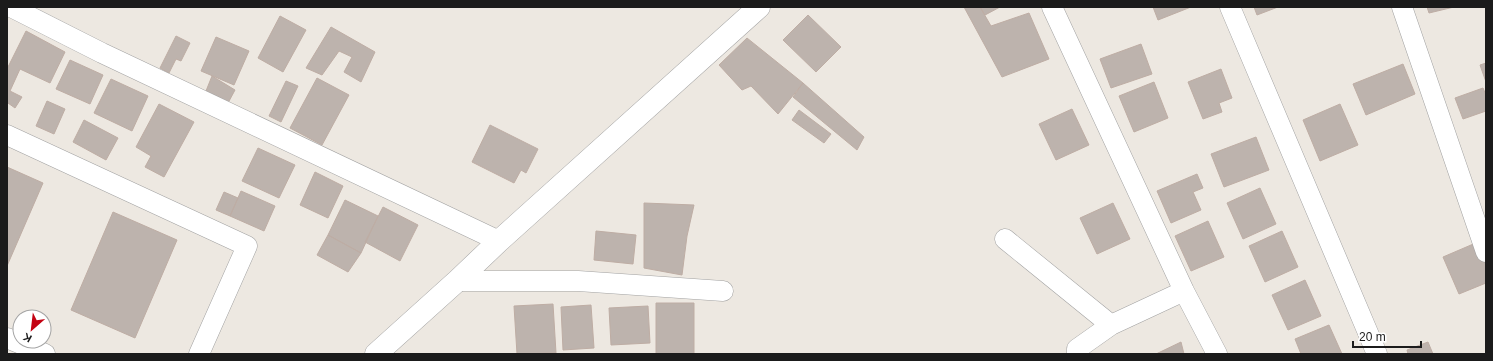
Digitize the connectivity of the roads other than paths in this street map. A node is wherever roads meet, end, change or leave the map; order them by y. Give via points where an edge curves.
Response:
1 (11, 7) edge
2 (759, 7) edge
3 (1052, 7) edge
4 (1230, 7) edge
5 (1402, 7) edge
6 (7, 134) edge
7 (1005, 239) dead end
8 (499, 241) junction
9 (1486, 252) edge
10 (457, 281) junction
11 (723, 291) dead end
12 (1184, 291) junction
13 (1111, 325) junction
14 (7, 338) edge
15 (45, 354) edge
16 (199, 354) edge
17 (376, 354) edge
18 (1077, 354) edge
19 (1217, 354) edge
20 (1377, 354) edge

1 - 8 street via 102,53
2 - 8 street
3 - 12 street
4 - 20 street
5 - 9 street
6 - 16 street via 247,246
7 - 13 street
8 - 10 street
10 - 11 street via 578,280
10 - 17 street
12 - 13 street
12 - 19 street
13 - 18 street via 1077,349
14 - 15 street

